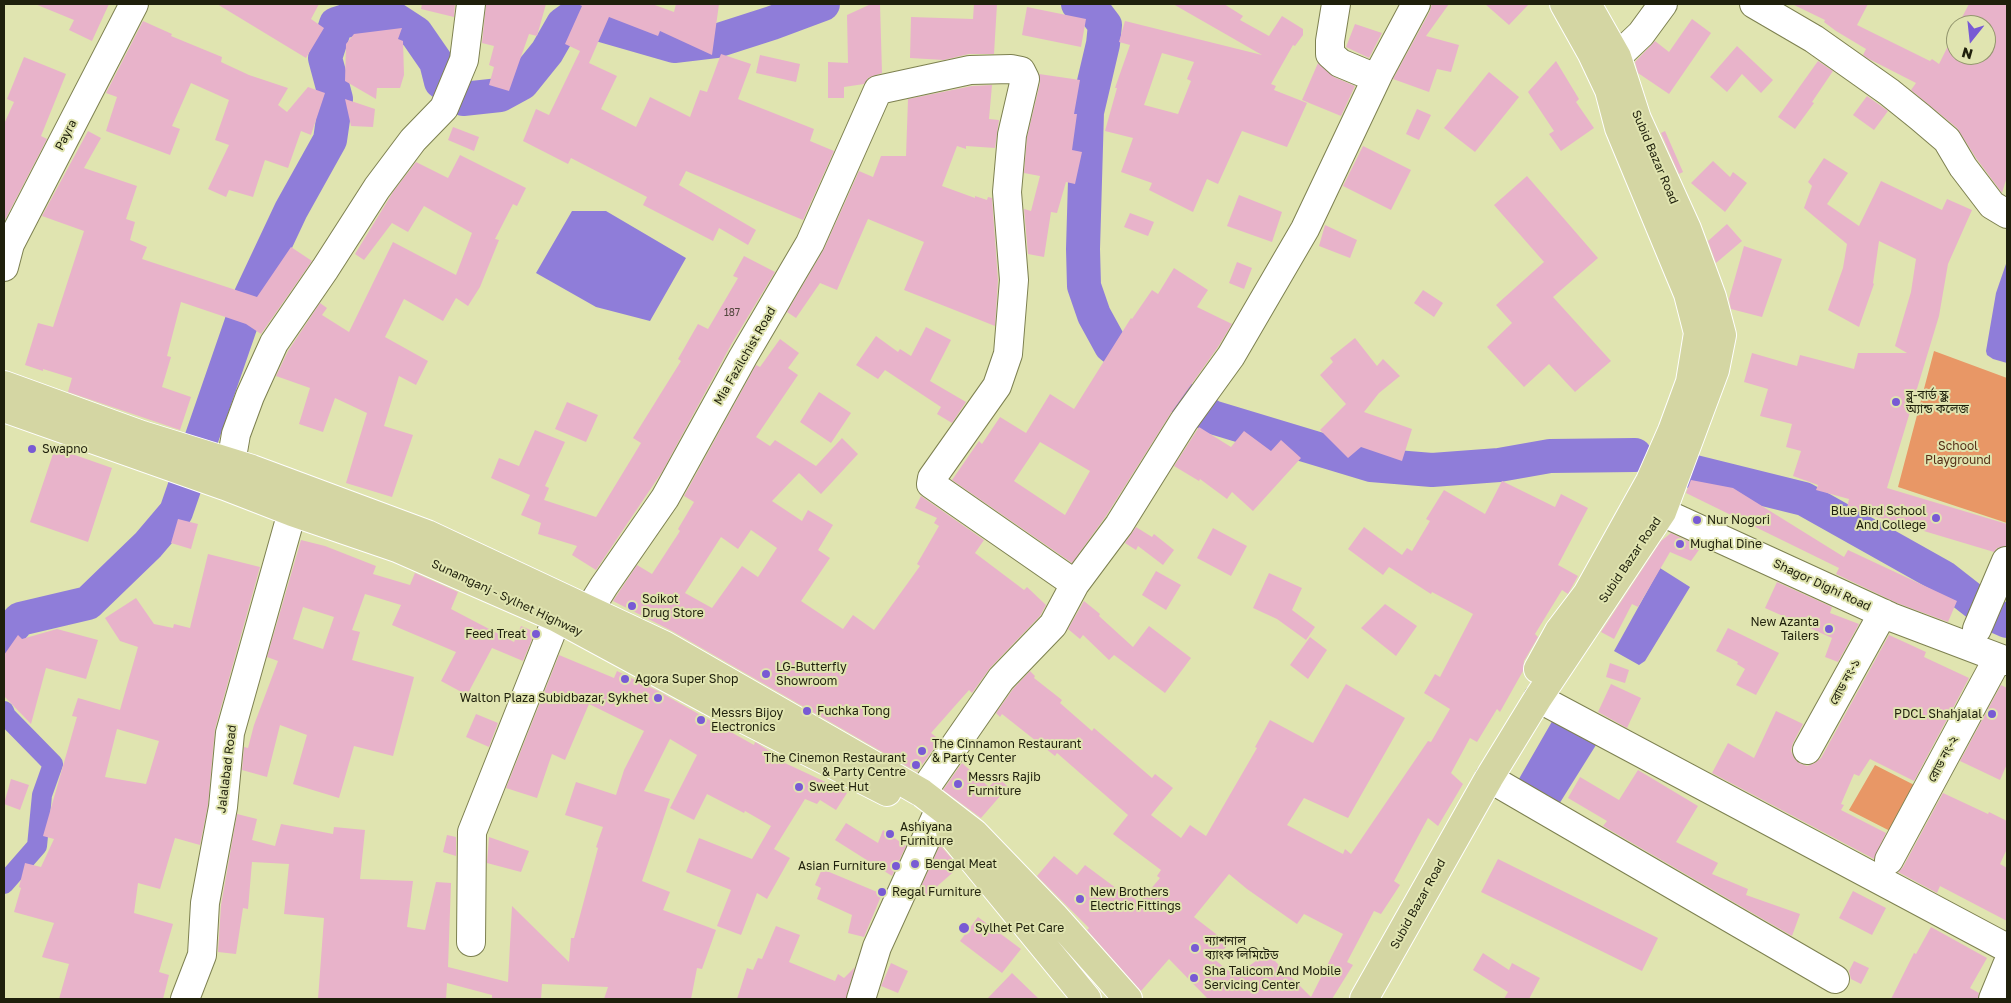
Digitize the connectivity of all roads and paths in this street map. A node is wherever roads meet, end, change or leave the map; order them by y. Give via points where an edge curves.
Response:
1 (134, 4) edge
2 (471, 4) edge
3 (1336, 4) edge
4 (1416, 4) edge
5 (1564, 4) edge
6 (1587, 4) edge
7 (1663, 4) edge
8 (1754, 4) edge
9 (1609, 64) junction
10 (1376, 78) junction
11 (2007, 214) edge
12 (4, 267) edge
13 (4, 385) edge
14 (4, 408) edge
15 (139, 445) junction
16 (228, 474) junction
17 (1652, 506) junction
18 (292, 512) junction
19 (2006, 561) edge
20 (1075, 584) junction
21 (589, 610) junction
22 (1883, 613) junction
23 (557, 618) junction
24 (1977, 629) dead end
25 (2003, 659) edge
26 (1538, 698) junction
27 (1807, 750) dead end
28 (1488, 778) junction
29 (922, 793) junction
30 (936, 817) junction
31 (1889, 860) dead end
32 (471, 942) dead end
33 (2007, 948) edge
34 (2007, 966) edge
35 (1835, 979) dead end
36 (185, 999) edge
37 (861, 999) edge
38 (1087, 999) edge
39 (1128, 999) edge
40 (1348, 999) edge
41 (1364, 999) edge
42 (1992, 999) edge

1 - 12 street, Payra via 10,244
2 - 16 street via 464,60 444,108 413,140 377,188 274,343 236,434
3 - 10 street via 1330,54 1340,63
4 - 10 street
5 - 9 main road, Subid Bazar Road
6 - 9 main road, Subid Bazar Road
7 - 9 street via 1641,34
8 - 11 street via 1866,74 1947,140 1992,205
9 - 17 main road, Subid Bazar Road via 1687,229 1722,335 1715,370
10 - 20 street via 1305,229 1231,356 1184,421 1119,525
13 - 15 main road, Sunamganj - Sylhet Highway
14 - 15 main road, Sunamganj - Sylhet Highway
15 - 16 main road, Sunamganj - Sylhet Highway
16 - 18 main road, Sunamganj - Sylhet Highway
16 - 21 main road, Sunamganj - Sylhet Highway via 427,534
17 - 22 street, Shagor Dighi Road
17 - 26 main road, Subid Bazar Road
17 - 40 main road, Subid Bazar Road via 1559,631
18 - 23 main road, Sunamganj - Sylhet Highway via 397,548
18 - 36 street, Jalalabad Road via 230,733 223,807 206,903 202,955
19 - 24 street
20 - 21 street, Mia Fazilchist Road via 931,484 932,478 997,386 1008,354 1014,280 1007,192 1012,135 1025,79 1021,71 1012,69 970,70 878,90 810,243 665,498
20 - 29 street via 1053,625 1000,679
21 - 29 main road, Sunamganj - Sylhet Highway via 664,645
22 - 25 street, Shagor Dighi Road
22 - 27 street, রোড নং-১
23 - 30 main road, Sunamganj - Sylhet Highway via 736,715
23 - 32 street via 472,832
25 - 31 street, রোড নং-২
26 - 28 main road, Subid Bazar Road
26 - 33 street
28 - 35 street
28 - 41 main road, Subid Bazar Road
29 - 39 main road, Sunamganj - Sylhet Highway via 974,833 1055,916
30 - 37 street via 878,947
30 - 38 main road, Sunamganj - Sylhet Highway
34 - 42 street

